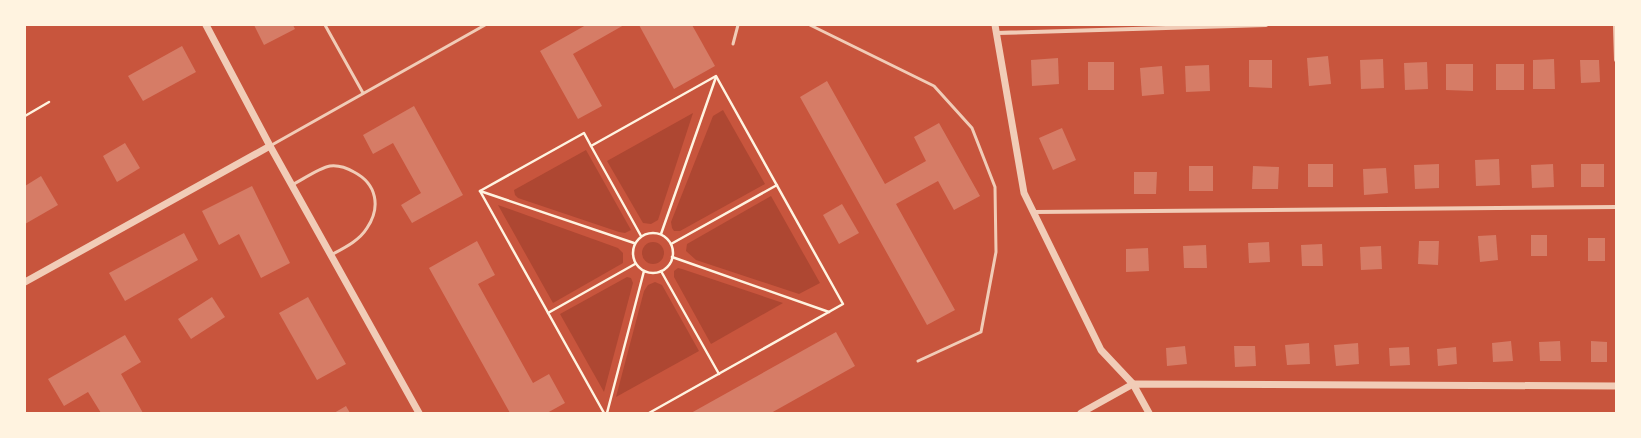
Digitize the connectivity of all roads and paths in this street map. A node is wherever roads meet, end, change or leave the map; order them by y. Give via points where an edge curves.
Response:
1 (206, 25) edge
2 (326, 25) edge
3 (485, 25) edge
4 (738, 25) edge
5 (810, 25) edge
6 (996, 25) edge
7 (1266, 25) edge
8 (1615, 25) edge
9 (997, 33) junction
10 (733, 44) dead end
11 (1616, 60) edge
12 (716, 76) junction
13 (363, 93) junction
14 (49, 102) dead end
15 (25, 116) edge
16 (270, 146) junction
17 (591, 146) junction
18 (292, 185) junction
19 (777, 185) junction
20 (480, 191) junction
21 (1616, 207) edge
22 (1034, 212) junction
23 (661, 234) junction
24 (641, 236) junction
25 (634, 243) junction
26 (671, 244) junction
27 (331, 255) junction
28 (672, 257) junction
29 (635, 264) junction
30 (644, 271) junction
31 (661, 271) junction
32 (25, 282) edge
33 (829, 312) junction
34 (548, 313) junction
35 (918, 361) dead end
36 (719, 374) junction
37 (1133, 384) junction
38 (1616, 386) edge
39 (419, 413) edge
40 (605, 413) edge
41 (649, 413) edge
42 (1081, 413) edge
43 (1149, 413) edge

1 - 16 street
2 - 13 lane
3 - 13 lane
4 - 10 lane
5 - 35 lane via 934,86 972,128 994,187 996,252 981,332
6 - 9 street
7 - 9 street
8 - 11 street
9 - 22 street via 1024,193
12 - 17 path
12 - 19 path
12 - 23 path
13 - 16 lane
14 - 15 path
16 - 18 street
16 - 32 street
17 - 20 path via 584,133
17 - 24 path
18 - 27 street
18 - 27 lane via 329,166 348,169 358,174 373,189 375,203 367,228 360,237
19 - 26 path
19 - 33 path via 843,304
20 - 25 path
20 - 34 path
21 - 22 street
22 - 37 street via 1101,350
23 - 24 path via 654,232
23 - 26 path
24 - 25 path
25 - 29 path via 632,250
26 - 28 path
27 - 39 street
28 - 31 path
28 - 33 path
29 - 30 path
29 - 34 path
30 - 31 path
30 - 40 path
31 - 36 path
33 - 36 path
34 - 40 path
36 - 41 path
37 - 38 street
37 - 42 street
37 - 43 street

